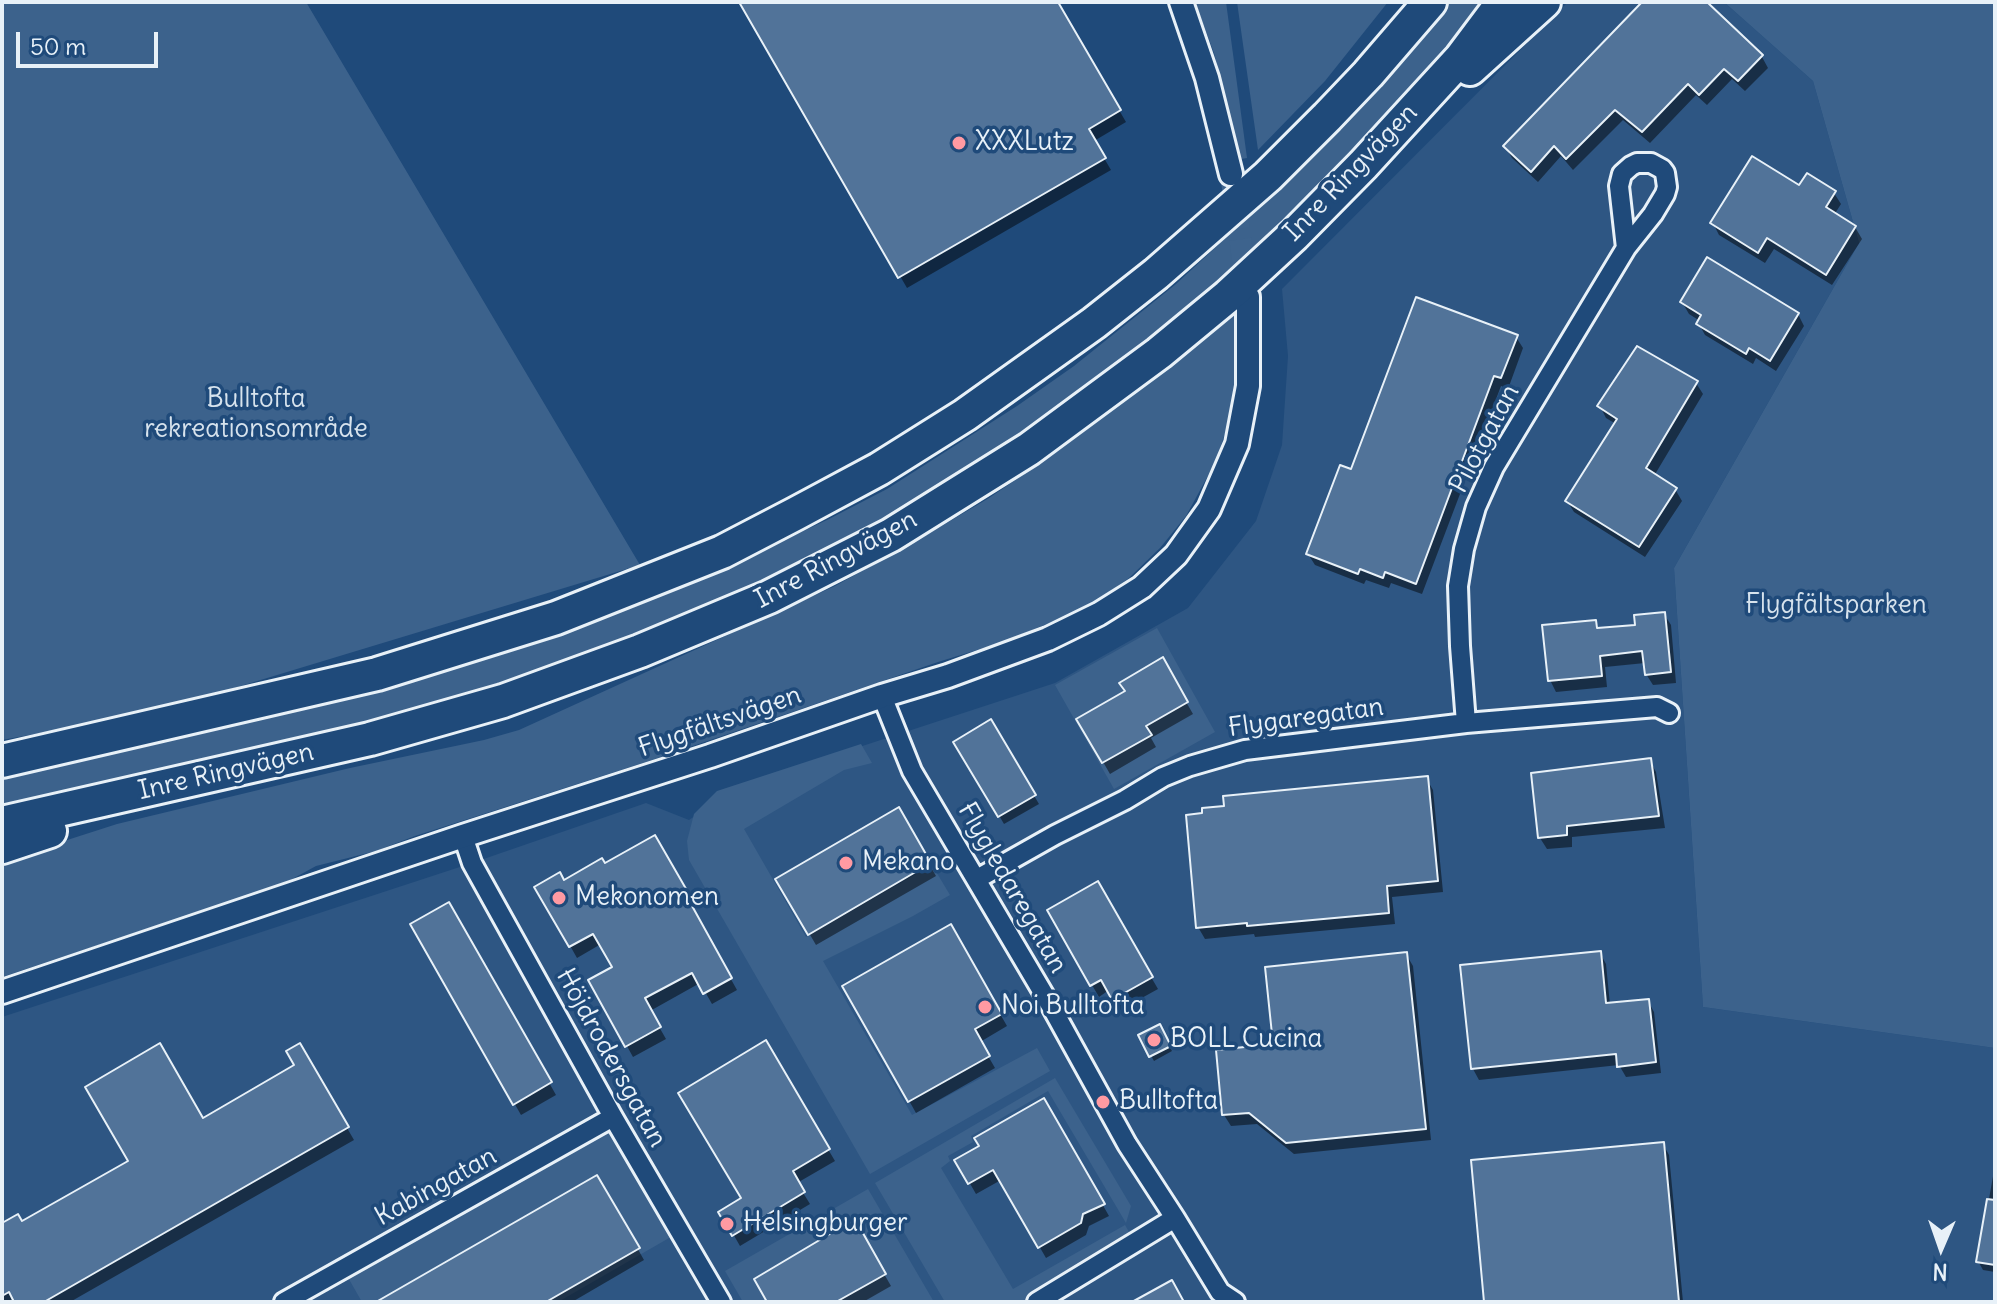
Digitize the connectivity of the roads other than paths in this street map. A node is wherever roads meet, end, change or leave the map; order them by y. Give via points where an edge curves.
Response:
1 (1181, 2) edge
2 (1409, 2) edge
3 (1430, 2) edge
4 (1503, 2) edge
5 (1544, 2) edge
6 (1425, 95) junction
7 (1327, 117) junction
8 (1231, 174) tunnel mouth
9 (1626, 248) dead end
10 (1248, 297) tunnel mouth
11 (882, 696) junction
12 (1669, 713) dead end
13 (1466, 723) junction
14 (2, 761) edge
15 (239, 770) junction
16 (2, 823) edge
17 (463, 836) junction
18 (2, 847) edge
19 (977, 879) junction
20 (2, 992) edge
21 (613, 1117) junction
22 (1175, 1218) junction
23 (284, 1302) edge
24 (721, 1302) edge
25 (1037, 1302) edge
26 (1235, 1302) edge

1 - 8 street
2 - 7 highway via 1341,82
3 - 7 highway
4 - 6 highway, Inre Ringvägen
5 - 6 highway via 1473,67
6 - 15 highway, Inre Ringvägen via 1294,235 1159,353 1029,449 891,535 769,597 503,701
7 - 14 highway via 1219,220 1081,332 879,469 722,552 556,618 377,674
9 - 13 street, Pilotgatan via 1494,467 1476,507 1458,586
10 - 11 street, Flygfältsvägen via 1248,386 1237,444 1209,509 1176,555 1142,587 1048,639
11 - 17 street, Flygfältsvägen
11 - 19 street, Flygledaregatan via 912,771
12 - 13 street, Flygaregatan via 1657,707
13 - 19 street, Flygaregatan via 1275,745 1218,757 1163,777
15 - 16 highway, Inre Ringvägen
15 - 18 highway
17 - 20 street, Flygfältsvägen
17 - 21 street, Höjdrodersgatan via 472,863
19 - 22 street, Flygledaregatan via 1127,1144
21 - 23 street, Kabingatan
21 - 24 street, Höjdrodersgatan
22 - 25 street
22 - 26 street, Flygledaregatan via 1220,1292

